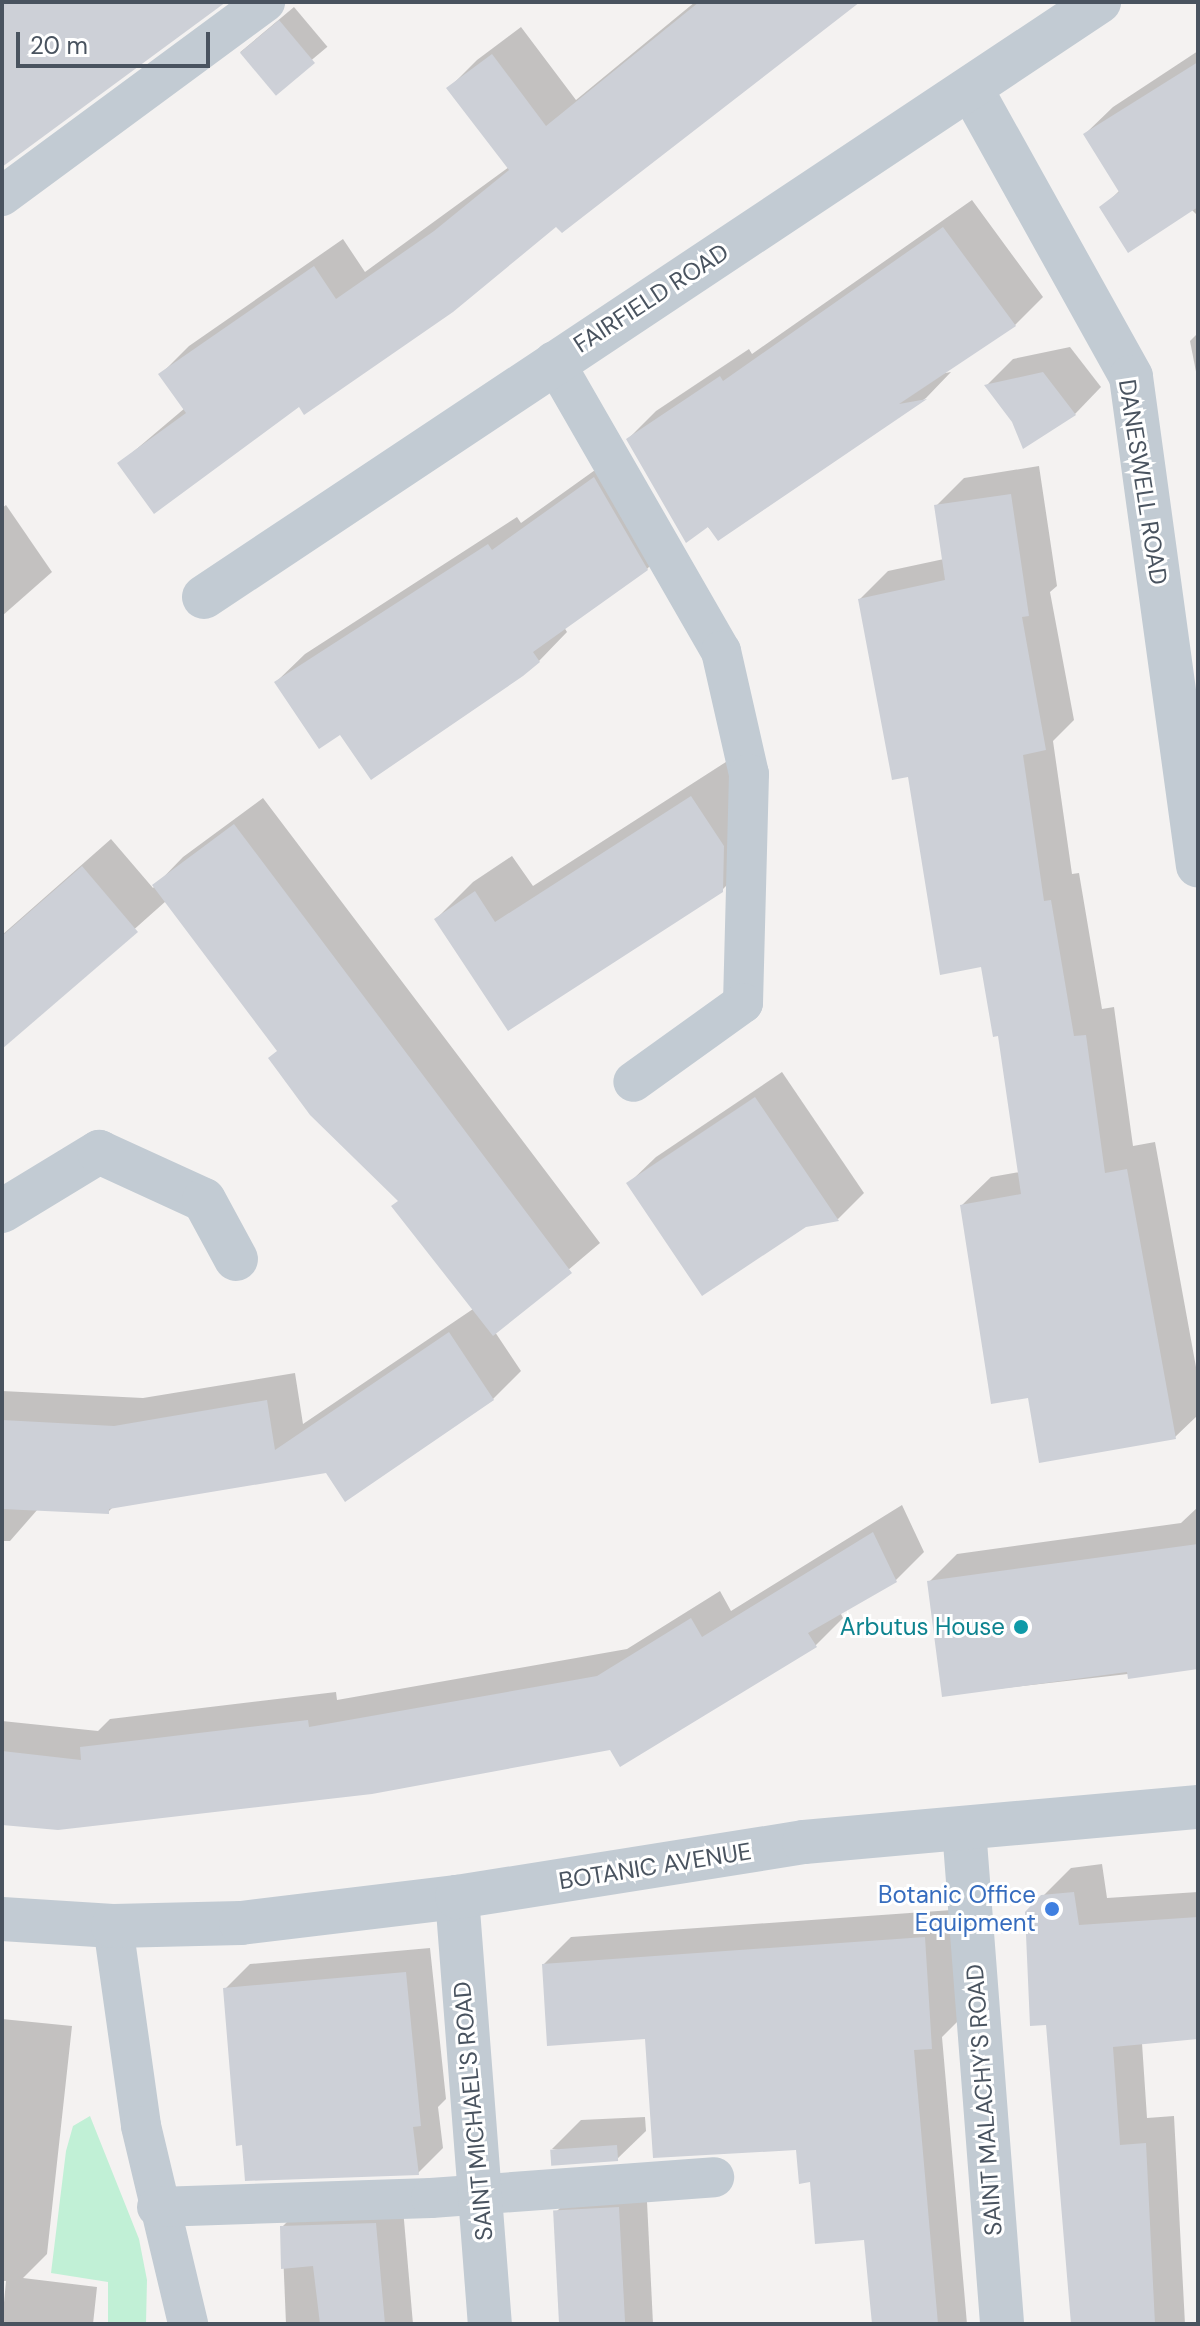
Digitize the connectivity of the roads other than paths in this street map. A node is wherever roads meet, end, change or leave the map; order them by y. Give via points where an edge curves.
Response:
1 (265, 2) edge
2 (1099, 2) edge
3 (971, 89) junction
4 (2, 196) edge
5 (554, 361) junction
6 (204, 597) dead end
7 (1198, 865) edge
8 (633, 1082) dead end
9 (2, 1211) edge
10 (236, 1259) dead end
11 (1198, 1807) edge
12 (964, 1829) junction
13 (457, 1897) junction
14 (2, 1919) edge
15 (113, 1926) junction
16 (714, 2177) dead end
17 (480, 2193) junction
18 (157, 2207) junction
19 (188, 2324) edge
20 (490, 2324) edge
21 (1002, 2324) edge

1 - 4 lane
2 - 3 street, FAIRFIELD ROAD
3 - 5 street, FAIRFIELD ROAD
3 - 7 street, DANESWELL ROAD via 1131,377
5 - 6 street, FAIRFIELD ROAD
5 - 8 lane via 721,651 749,774 743,1003
9 - 10 street via 99,1152 204,1200
11 - 12 street, BOTANIC AVENUE
12 - 13 street, BOTANIC AVENUE via 804,1842
12 - 21 street, SAINT MALACHY'S ROAD
13 - 15 street, BOTANIC AVENUE via 241,1923
13 - 17 street, SAINT MICHAEL'S ROAD
14 - 15 street, BOTANIC AVENUE
15 - 18 lane
16 - 17 lane
17 - 18 lane
17 - 20 street, SAINT MICHAEL'S ROAD
18 - 19 lane

